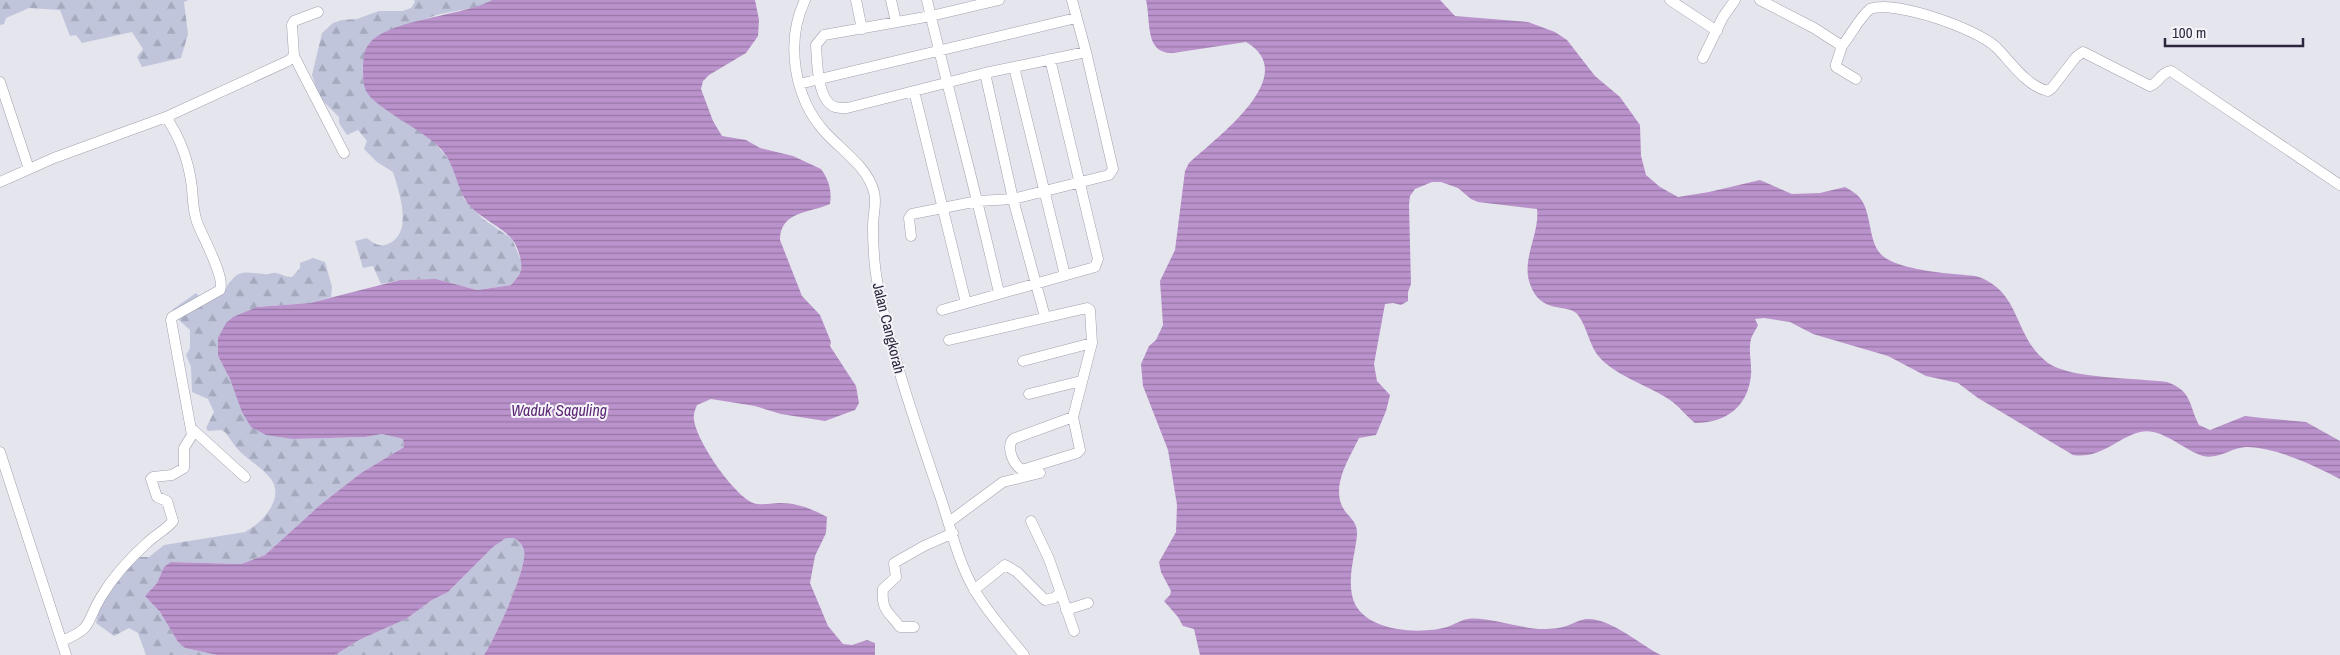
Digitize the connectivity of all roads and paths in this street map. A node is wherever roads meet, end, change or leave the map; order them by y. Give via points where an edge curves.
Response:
1 (806, 0) edge
2 (856, 0) edge
3 (891, 0) edge
4 (927, 0) edge
5 (999, 0) edge
6 (1072, 0) edge
7 (1670, 0) edge
8 (1735, 0) edge
9 (1760, 0) edge
10 (964, 3) edge
11 (318, 12) dead end
12 (930, 16) junction
13 (1076, 18) junction
14 (896, 22) junction
15 (862, 29) junction
16 (1717, 31) junction
17 (1842, 46) junction
18 (939, 49) junction
19 (1086, 52) junction
20 (294, 56) junction
21 (1703, 58) dead end
22 (1050, 59) junction
23 (1014, 67) junction
24 (985, 73) junction
25 (818, 79) junction
26 (1856, 79) dead end
27 (0, 82) edge
28 (946, 83) junction
29 (799, 84) junction
30 (914, 91) junction
31 (166, 117) junction
32 (344, 153) dead end
33 (28, 169) junction
34 (0, 182) edge
35 (1079, 183) junction
36 (2340, 185) edge
37 (1044, 191) junction
38 (1013, 199) junction
39 (978, 201) junction
40 (943, 208) junction
41 (911, 236) dead end
42 (1065, 275) junction
43 (1036, 282) junction
44 (999, 293) junction
45 (966, 303) junction
46 (942, 310) dead end
47 (1045, 317) junction
48 (949, 340) dead end
49 (1092, 343) junction
50 (1024, 361) dead end
51 (1081, 381) junction
52 (1030, 394) dead end
53 (1073, 417) junction
54 (191, 428) junction
55 (0, 452) edge
56 (1040, 474) dead end
57 (245, 477) dead end
58 (1031, 521) dead end
59 (949, 522) junction
60 (952, 533) junction
61 (974, 590) junction
62 (1061, 592) junction
63 (1088, 603) dead end
64 (1066, 610) junction
65 (914, 627) dead end
66 (1074, 631) dead end
67 (62, 641) junction
68 (66, 655) edge
69 (1024, 655) edge

1 - 29 street, Jalan Cangkorah via 796,29
2 - 15 street
3 - 14 street
4 - 12 street
5 - 10 street
6 - 13 street
7 - 16 street
8 - 16 street
9 - 17 street
10 - 12 street
11 - 20 street via 294,21
12 - 14 street
12 - 18 street
13 - 18 street
13 - 19 street
14 - 15 street
15 - 25 street via 824,35 816,45
16 - 21 street
17 - 26 street via 1836,67
17 - 36 street via 1870,8 1896,2 1945,17 1989,41 2042,90 2052,88 2083,52 2150,86 2156,84 2164,72 2171,71
18 - 25 street
18 - 28 street
19 - 22 street
19 - 35 street via 1113,169 1109,175
20 - 31 street via 239,86
20 - 32 street
22 - 23 street
22 - 35 street
23 - 24 street
23 - 37 street
24 - 28 street
24 - 38 street
25 - 29 street
25 - 30 street via 829,104 835,107 846,108
27 - 33 street
28 - 30 street
28 - 39 street
29 - 59 street, Jalan Cangkorah via 805,104 824,130 860,167 874,190 873,238 878,288 900,377
30 - 40 street
31 - 33 street
31 - 54 street via 183,148 192,188 193,210 221,285 220,290 171,320
33 - 34 street
35 - 37 street
35 - 42 street via 1098,259 1095,267
37 - 38 street
37 - 42 street
38 - 39 street
38 - 43 street
39 - 40 street
39 - 44 street
40 - 41 street via 912,214 909,218
40 - 45 street
42 - 43 street
43 - 44 street
43 - 47 street
44 - 45 street
45 - 46 street
47 - 48 street
47 - 49 street via 1087,308 1090,310
49 - 50 street
49 - 51 street
51 - 52 street
51 - 53 street
53 - 53 street via 1080,450 1077,453 1022,470 1019,468 1009,449 1013,439
54 - 57 street
54 - 67 street via 192,438 184,448 184,468 172,475 153,476 151,479 156,497 167,501 173,520 126,564 101,597 89,624 80,634
55 - 67 street
56 - 59 street via 1003,482
58 - 62 street
59 - 60 street, Jalan Cangkorah
60 - 61 street, Jalan Cangkorah
60 - 65 street via 894,563 896,577 883,588 881,603 884,608 900,627
61 - 62 street via 1005,565 1017,572 1044,600
61 - 69 street, Jalan Cangkorah
62 - 64 street
63 - 64 street
64 - 66 street
67 - 68 street

